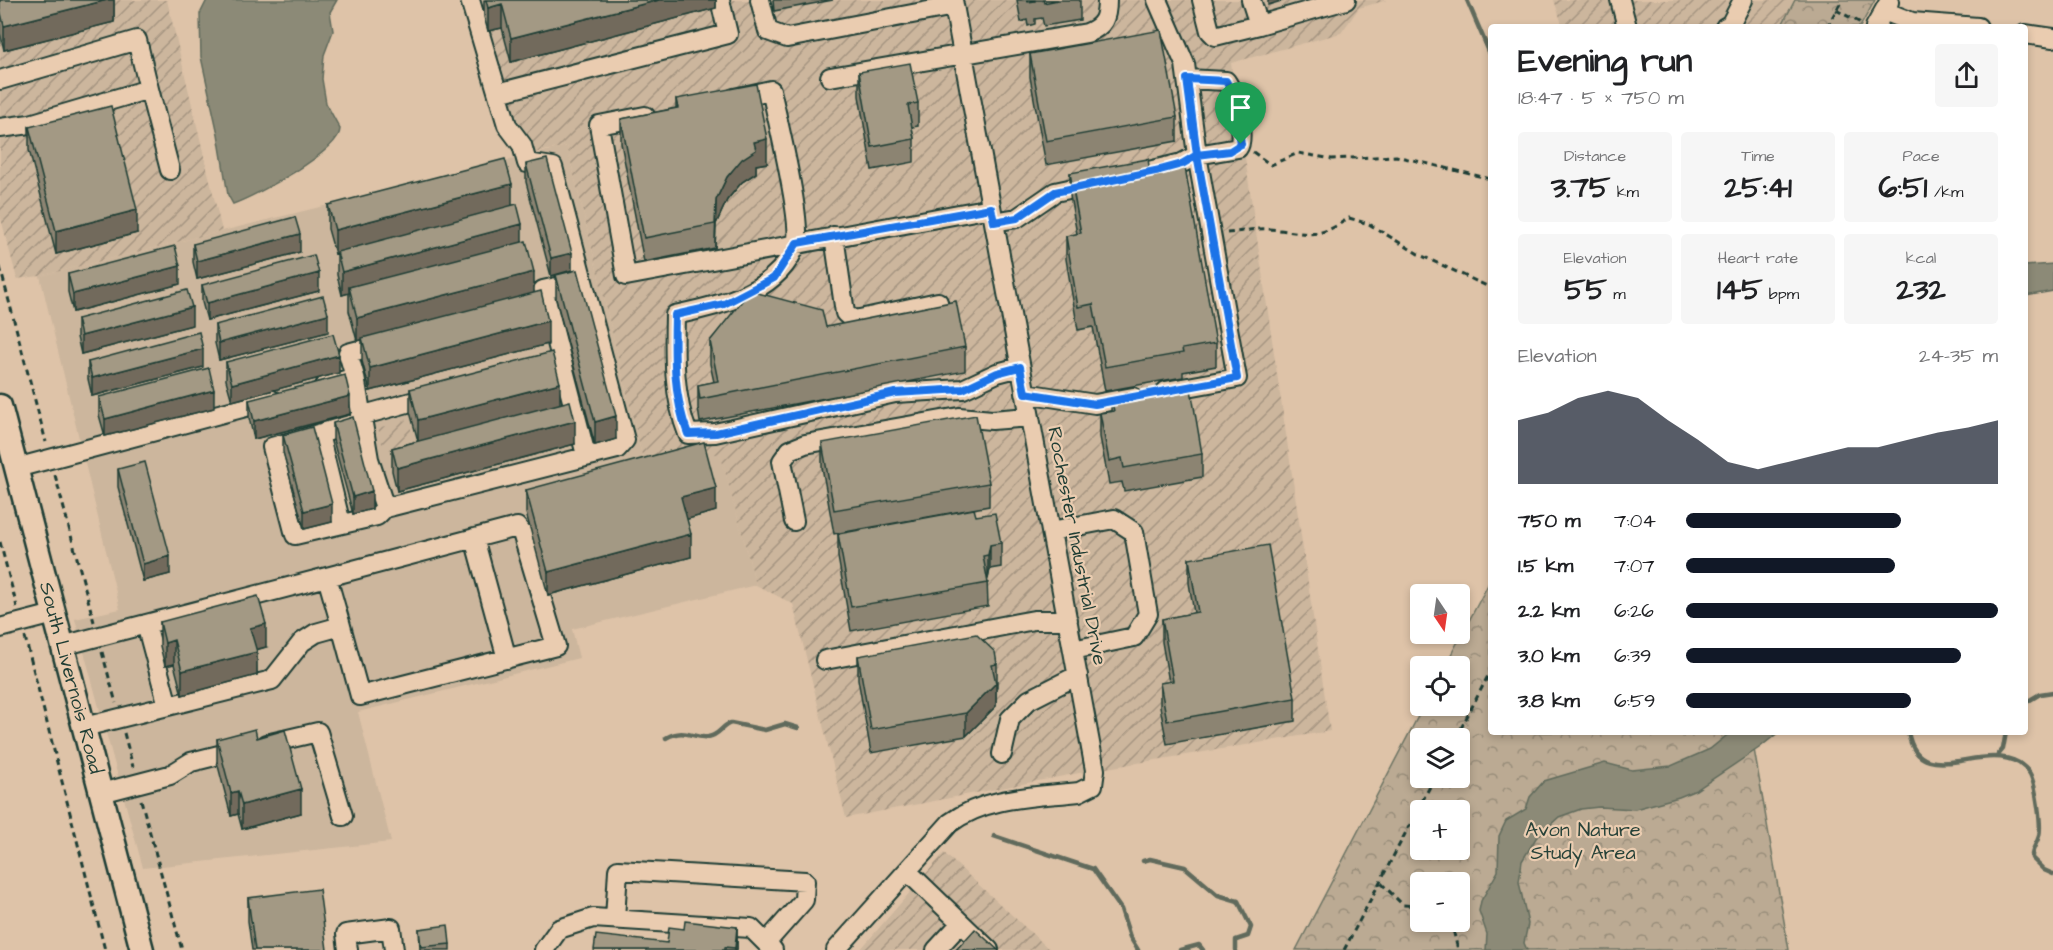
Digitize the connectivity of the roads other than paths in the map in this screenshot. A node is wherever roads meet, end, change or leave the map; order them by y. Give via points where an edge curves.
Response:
1 (470, 0) edge
2 (720, 0) edge
3 (760, 0) edge
4 (1107, 0) edge
5 (1157, 0) edge
6 (1202, 0) edge
7 (1251, 0) edge
8 (1346, 0) edge
9 (1620, 0) edge
10 (1743, 0) edge
11 (953, 3) edge
12 (1883, 13) edge
13 (1627, 24) edge
14 (1731, 24) edge
15 (1938, 24) edge
16 (1259, 25) junction
17 (2028, 34) edge
18 (2053, 38) edge
19 (962, 53) junction
20 (830, 76) dead end
21 (1187, 79) junction
22 (0, 80) edge
23 (149, 89) junction
24 (498, 93) junction
25 (714, 102) edge
26 (668, 111) edge
27 (0, 128) edge
28 (1197, 155) junction
29 (170, 170) dead end
30 (992, 215) junction
31 (834, 236) junction
32 (797, 243) junction
33 (583, 281) junction
34 (546, 300) junction
35 (938, 302) edge
36 (502, 312) edge
37 (403, 339) edge
38 (562, 362) junction
39 (1020, 367) junction
40 (517, 374) edge
41 (355, 377) junction
42 (310, 390) edge
43 (450, 392) edge
44 (1025, 393) junction
45 (287, 396) edge
46 (0, 406) edge
47 (1030, 417) junction
48 (360, 419) junction
49 (319, 434) junction
50 (586, 454) junction
51 (16, 468) junction
52 (385, 508) junction
53 (794, 521) dead end
54 (341, 524) junction
55 (1051, 531) junction
56 (474, 538) junction
57 (327, 577) junction
58 (54, 614) junction
59 (1068, 620) junction
60 (146, 624) junction
61 (341, 626) junction
62 (0, 628) edge
63 (62, 646) junction
64 (1073, 650) junction
65 (507, 659) junction
66 (825, 660) dead end
67 (1078, 675) junction
68 (168, 706) junction
69 (84, 727) junction
70 (1002, 754) dead end
71 (101, 793) junction
72 (343, 816) dead end
73 (907, 871) junction
74 (615, 919) junction
75 (961, 923) junction
76 (770, 946) edge
77 (142, 950) edge
78 (348, 950) edge
79 (394, 950) edge
80 (544, 950) edge
81 (836, 950) edge
82 (936, 950) edge
83 (990, 950) edge

1 - 24 street
2 - 24 street via 728,34
3 - 11 street via 768,31 787,38
4 - 19 street via 1105,21 1087,33
5 - 21 street via 1185,64
6 - 16 street via 1210,31 1215,36
7 - 16 street
8 - 16 street
9 - 13 street
10 - 14 street
11 - 19 street, Rochester Industrial Drive
12 - 15 street via 1912,22
17 - 18 street
19 - 20 street
19 - 30 street, Rochester Industrial Drive
21 - 28 street
21 - 28 street via 1226,81 1234,97 1241,144 1230,151
22 - 23 street via 137,40
23 - 27 street via 30,124
23 - 29 street
24 - 33 street via 507,125 522,145 527,163 553,167
25 - 32 street via 771,90 792,193
26 - 32 street via 599,125 626,276
28 - 30 street via 1160,170 1055,192 1017,218
28 - 44 street via 1237,378 1095,404
30 - 31 street
30 - 39 street, Rochester Industrial Drive
31 - 32 street
31 - 35 street via 848,317 860,319
32 - 39 street via 774,278 724,304 675,315 674,357 681,415 688,434 716,433 895,393 963,389
33 - 34 street via 543,290
33 - 50 street via 625,440 617,449
34 - 36 street
34 - 38 street
37 - 41 street via 348,353
38 - 40 street
38 - 50 street
39 - 44 street, Rochester Industrial Drive
41 - 42 street
41 - 48 street
43 - 48 street
44 - 47 street, Rochester Industrial Drive
45 - 51 street
46 - 51 main road, South Livernois Road
47 - 53 street via 958,417 790,450 782,461
47 - 55 street, Rochester Industrial Drive
48 - 49 street
48 - 52 street
49 - 54 street
49 - 54 street via 272,447 295,535
50 - 52 street
51 - 58 main road, South Livernois Road
52 - 54 street via 377,516
55 - 59 street, Rochester Industrial Drive
55 - 64 street via 1114,519 1134,532 1148,614 1134,637
56 - 57 street
56 - 65 street
56 - 65 street via 517,526 556,646
57 - 60 street
57 - 61 street
58 - 62 street
58 - 63 main road, South Livernois Road
59 - 64 street, Rochester Industrial Drive
59 - 66 street via 1034,620
60 - 63 street
60 - 68 street
61 - 65 street via 360,696
61 - 68 street via 316,633 302,642 272,680
63 - 69 main road, South Livernois Road
64 - 67 street, Rochester Industrial Drive
67 - 70 street via 1029,700 1010,718
67 - 73 street, Rochester Industrial Drive via 1095,770 1093,786 1079,792 985,803 968,810 950,823
68 - 69 street
69 - 71 main road, South Livernois Road
71 - 72 street via 170,775 191,762 318,732
71 - 77 main road, South Livernois Road
73 - 75 street
73 - 81 street, Rochester Industrial Drive
74 - 76 street via 751,928
74 - 76 street via 618,870 805,881 804,900
74 - 80 street via 593,918 560,929
75 - 82 street
75 - 83 street
78 - 79 street via 346,934 391,928

